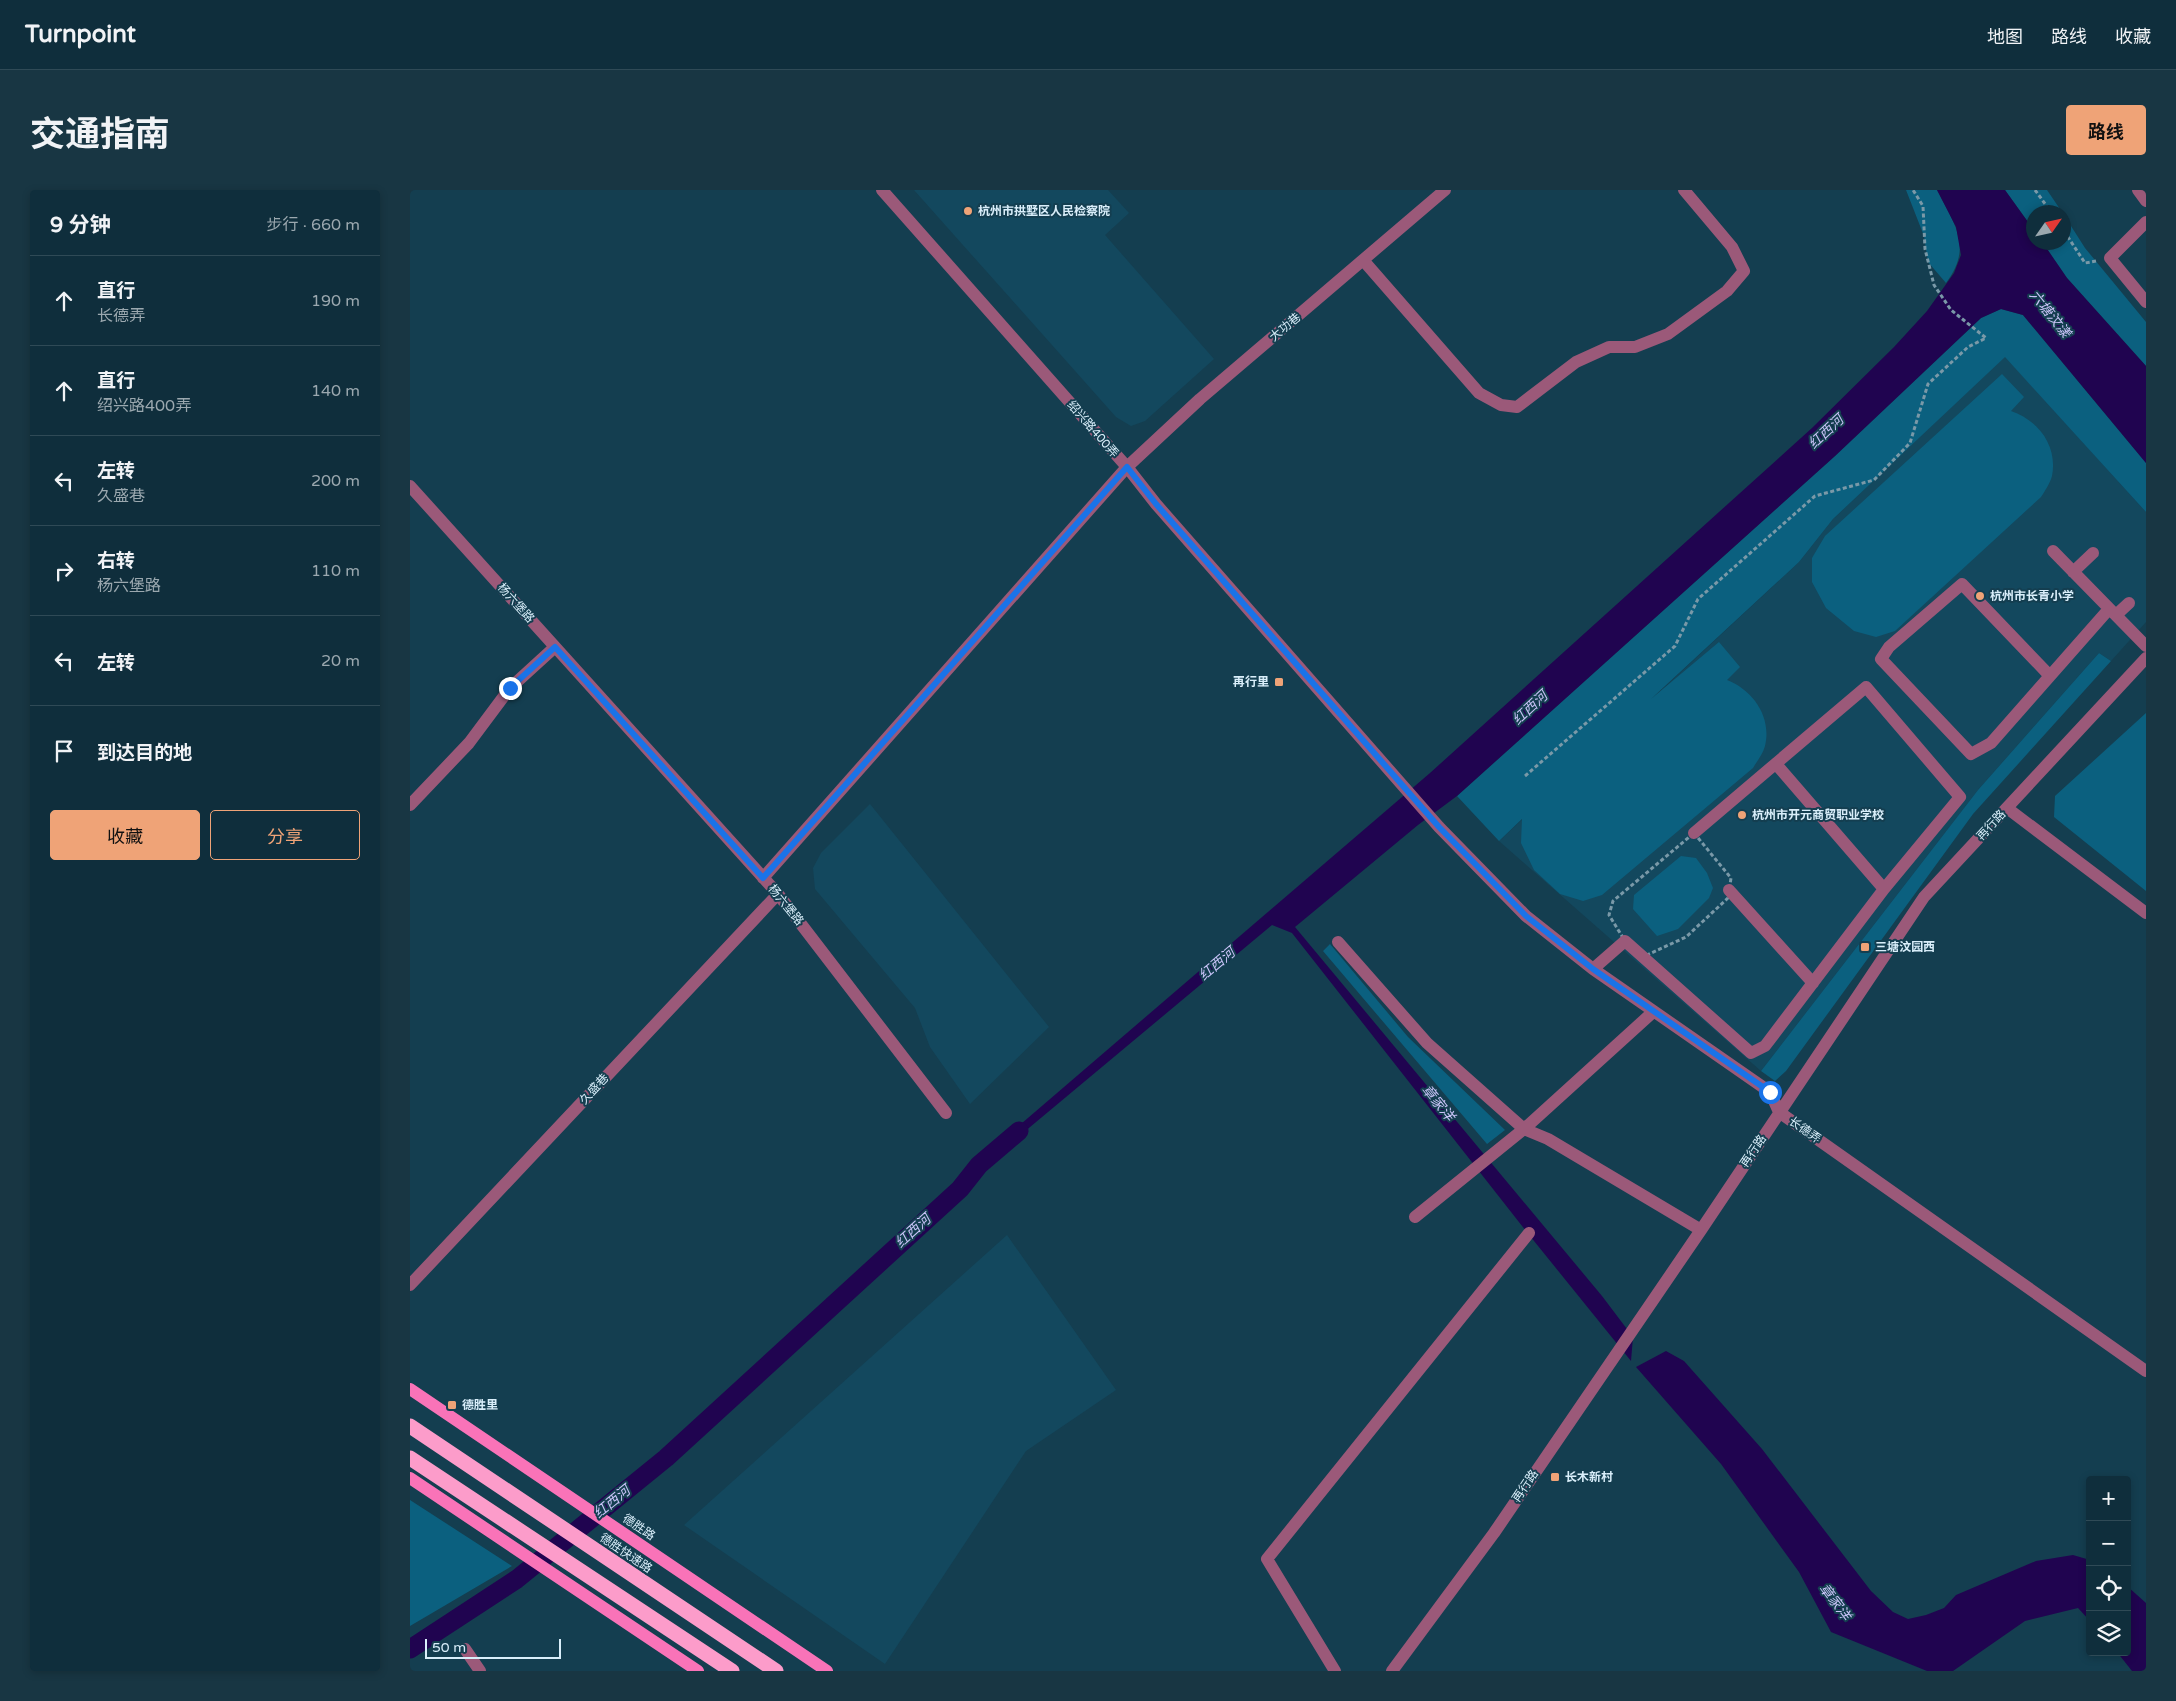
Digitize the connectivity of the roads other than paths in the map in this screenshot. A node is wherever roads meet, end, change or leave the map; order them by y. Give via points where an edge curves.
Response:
1 (882, 190) edge
2 (1445, 190) edge
3 (1684, 190) edge
4 (2138, 190) edge
5 (2146, 201) edge
6 (2146, 222) edge
7 (1363, 260) junction
8 (2146, 302) edge
9 (1127, 467) junction
10 (410, 486) edge
11 (2053, 551) dead end
12 (2092, 553) dead end
13 (2073, 572) junction
14 (2129, 603) dead end
15 (2113, 612) junction
16 (2146, 646) edge
17 (555, 647) junction
18 (2146, 658) edge
19 (2050, 676) junction
20 (1380, 759) joint
21 (1776, 764) junction
22 (410, 805) edge
23 (2007, 808) junction
24 (1694, 833) road end
25 (763, 878) junction
26 (1884, 889) junction
27 (1729, 890) road end
28 (778, 894) junction
29 (2146, 913) edge
30 (1338, 942) dead end
31 (1593, 969) junction
32 (1813, 983) junction
33 (1653, 1012) junction
34 (1779, 1112) junction
35 (946, 1113) dead end
36 (1524, 1129) junction
37 (1415, 1217) dead end
38 (1701, 1230) junction
39 (1528, 1233) dead end
40 (410, 1285) edge
41 (2146, 1371) edge
42 (410, 1389) edge
43 (410, 1426) edge
44 (410, 1458) edge
45 (410, 1478) edge
46 (465, 1649) dead end
47 (480, 1671) edge
48 (698, 1671) edge
49 (732, 1671) edge
50 (776, 1671) edge
51 (827, 1671) edge
52 (1335, 1671) edge
53 (1392, 1671) edge

1 - 9 street, 绍兴路400弄
2 - 7 street, 大功巷
3 - 7 street via 1732,248 1744,271 1727,291 1668,334 1635,347 1609,347 1576,362 1517,407 1501,405 1479,393
4 - 5 street
6 - 8 street via 2110,258
7 - 9 street, 大功巷 via 1200,399
9 - 20 street, 绍兴路400弄
9 - 25 street
10 - 17 street, 杨六堡路
11 - 13 street
12 - 13 street
13 - 15 street
14 - 15 street
15 - 16 street
15 - 19 street
17 - 22 street via 510,688 469,743
17 - 25 street, 杨六堡路
18 - 23 street, 再行路
19 - 19 street via 1990,743 1971,754 1881,658 1889,647 1962,584
20 - 31 street, 长德弄 via 1439,827 1526,916
21 - 24 street
21 - 26 street
21 - 26 street via 1866,687 1960,797
23 - 29 street
23 - 34 street, 再行路 via 1924,897
25 - 28 street, 杨六堡路
26 - 32 street
27 - 32 street
28 - 35 street, 杨六堡路
28 - 40 street, 久盛巷
30 - 36 street via 1427,1043
31 - 32 street via 1624,941 1751,1053 1765,1046
31 - 33 street, 长德弄
33 - 34 street, 长德弄 via 1770,1092
33 - 36 street
34 - 38 street, 再行路
34 - 41 street, 长德弄
36 - 37 street
36 - 38 street via 1548,1139
38 - 53 street, 再行路 via 1494,1533
39 - 52 street via 1267,1559
42 - 51 main road, 德胜路
43 - 50 highway, 德胜快速路
44 - 49 highway
45 - 48 main road
46 - 47 street

